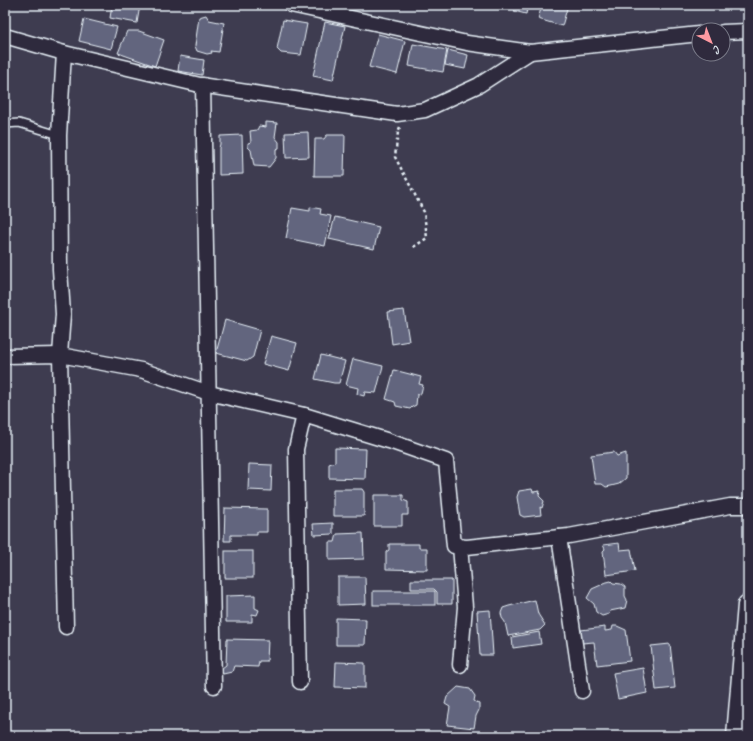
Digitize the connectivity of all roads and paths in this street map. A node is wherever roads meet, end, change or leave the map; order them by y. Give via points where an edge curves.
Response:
1 (291, 5) edge
2 (748, 31) edge
3 (731, 32) edge
4 (691, 35) edge
5 (5, 36) edge
6 (64, 52) junction
7 (530, 52) junction
8 (203, 85) junction
9 (407, 112) junction
10 (5, 124) edge
11 (59, 135) junction
12 (412, 248) dead end
13 (60, 355) junction
14 (5, 356) edge
15 (209, 393) junction
16 (304, 414) junction
17 (748, 506) edge
18 (559, 537) junction
19 (460, 546) junction
20 (748, 605) edge
21 (66, 627) dead end
22 (460, 665) dead end
23 (300, 682) dead end
24 (214, 686) dead end
25 (582, 690) dead end
26 (737, 736) edge

1 - 7 street via 467,43
2 - 3 street
4 - 7 street
5 - 6 street
6 - 8 street
6 - 11 street
7 - 9 street via 479,85 425,110
8 - 9 street via 397,114
8 - 15 street
9 - 12 path via 398,132 395,157 424,212 427,238
10 - 11 lane via 19,123
11 - 13 street via 62,314
13 - 14 street
13 - 15 street via 141,370
13 - 21 street
15 - 16 street
15 - 24 street
16 - 19 street via 446,461 454,546
16 - 23 street via 296,449
17 - 18 street via 730,506
18 - 19 street via 468,548
18 - 25 street
19 - 22 street via 465,607
20 - 26 main road

